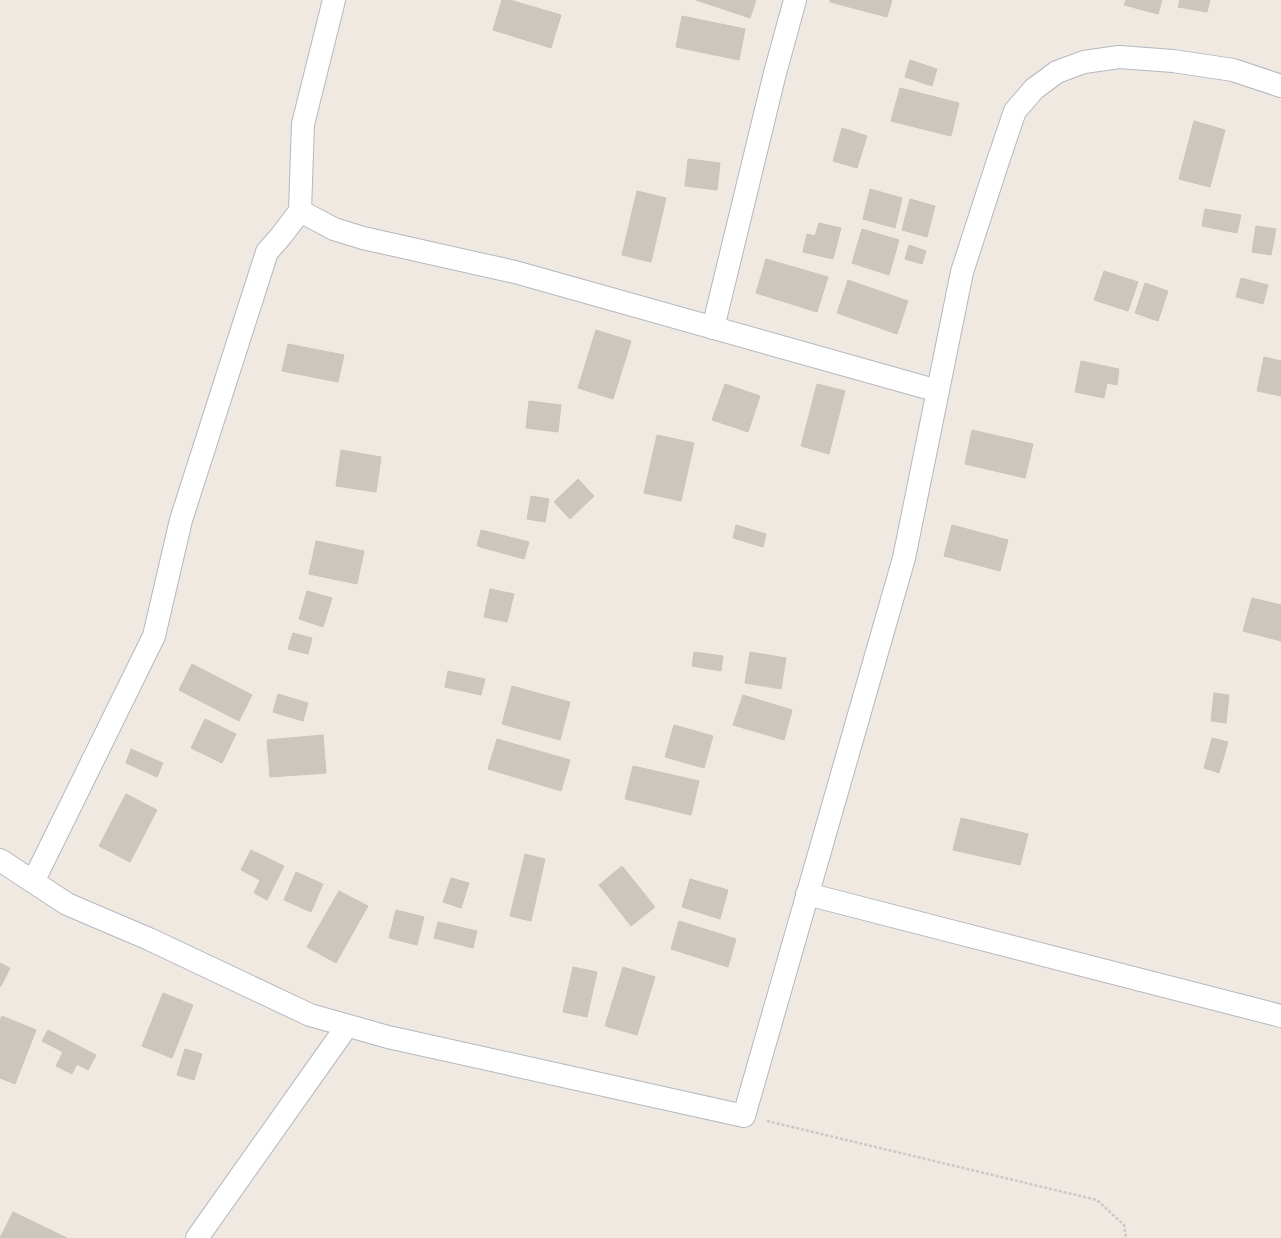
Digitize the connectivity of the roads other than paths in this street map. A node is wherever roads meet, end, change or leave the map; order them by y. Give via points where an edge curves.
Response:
1 (334, 0) edge
2 (795, 0) edge
3 (1281, 86) edge
4 (300, 211) junction
5 (713, 328) junction
6 (938, 391) junction
7 (0, 860) edge
8 (33, 882) junction
9 (808, 894) junction
10 (1281, 1016) edge
11 (347, 1026) junction
12 (197, 1238) edge

1 - 4 street via 303,124
2 - 5 street
3 - 6 street via 1232,70 1172,60 1119,57 1084,62 1057,72 1034,89 1015,111 962,272
4 - 5 street via 334,229 363,238 515,272
4 - 8 street via 267,252 181,520 154,636
5 - 6 street
6 - 9 street via 904,558
7 - 8 street
8 - 11 street via 67,904 149,939 310,1015
9 - 10 street
9 - 11 street via 744,1116
11 - 12 street

